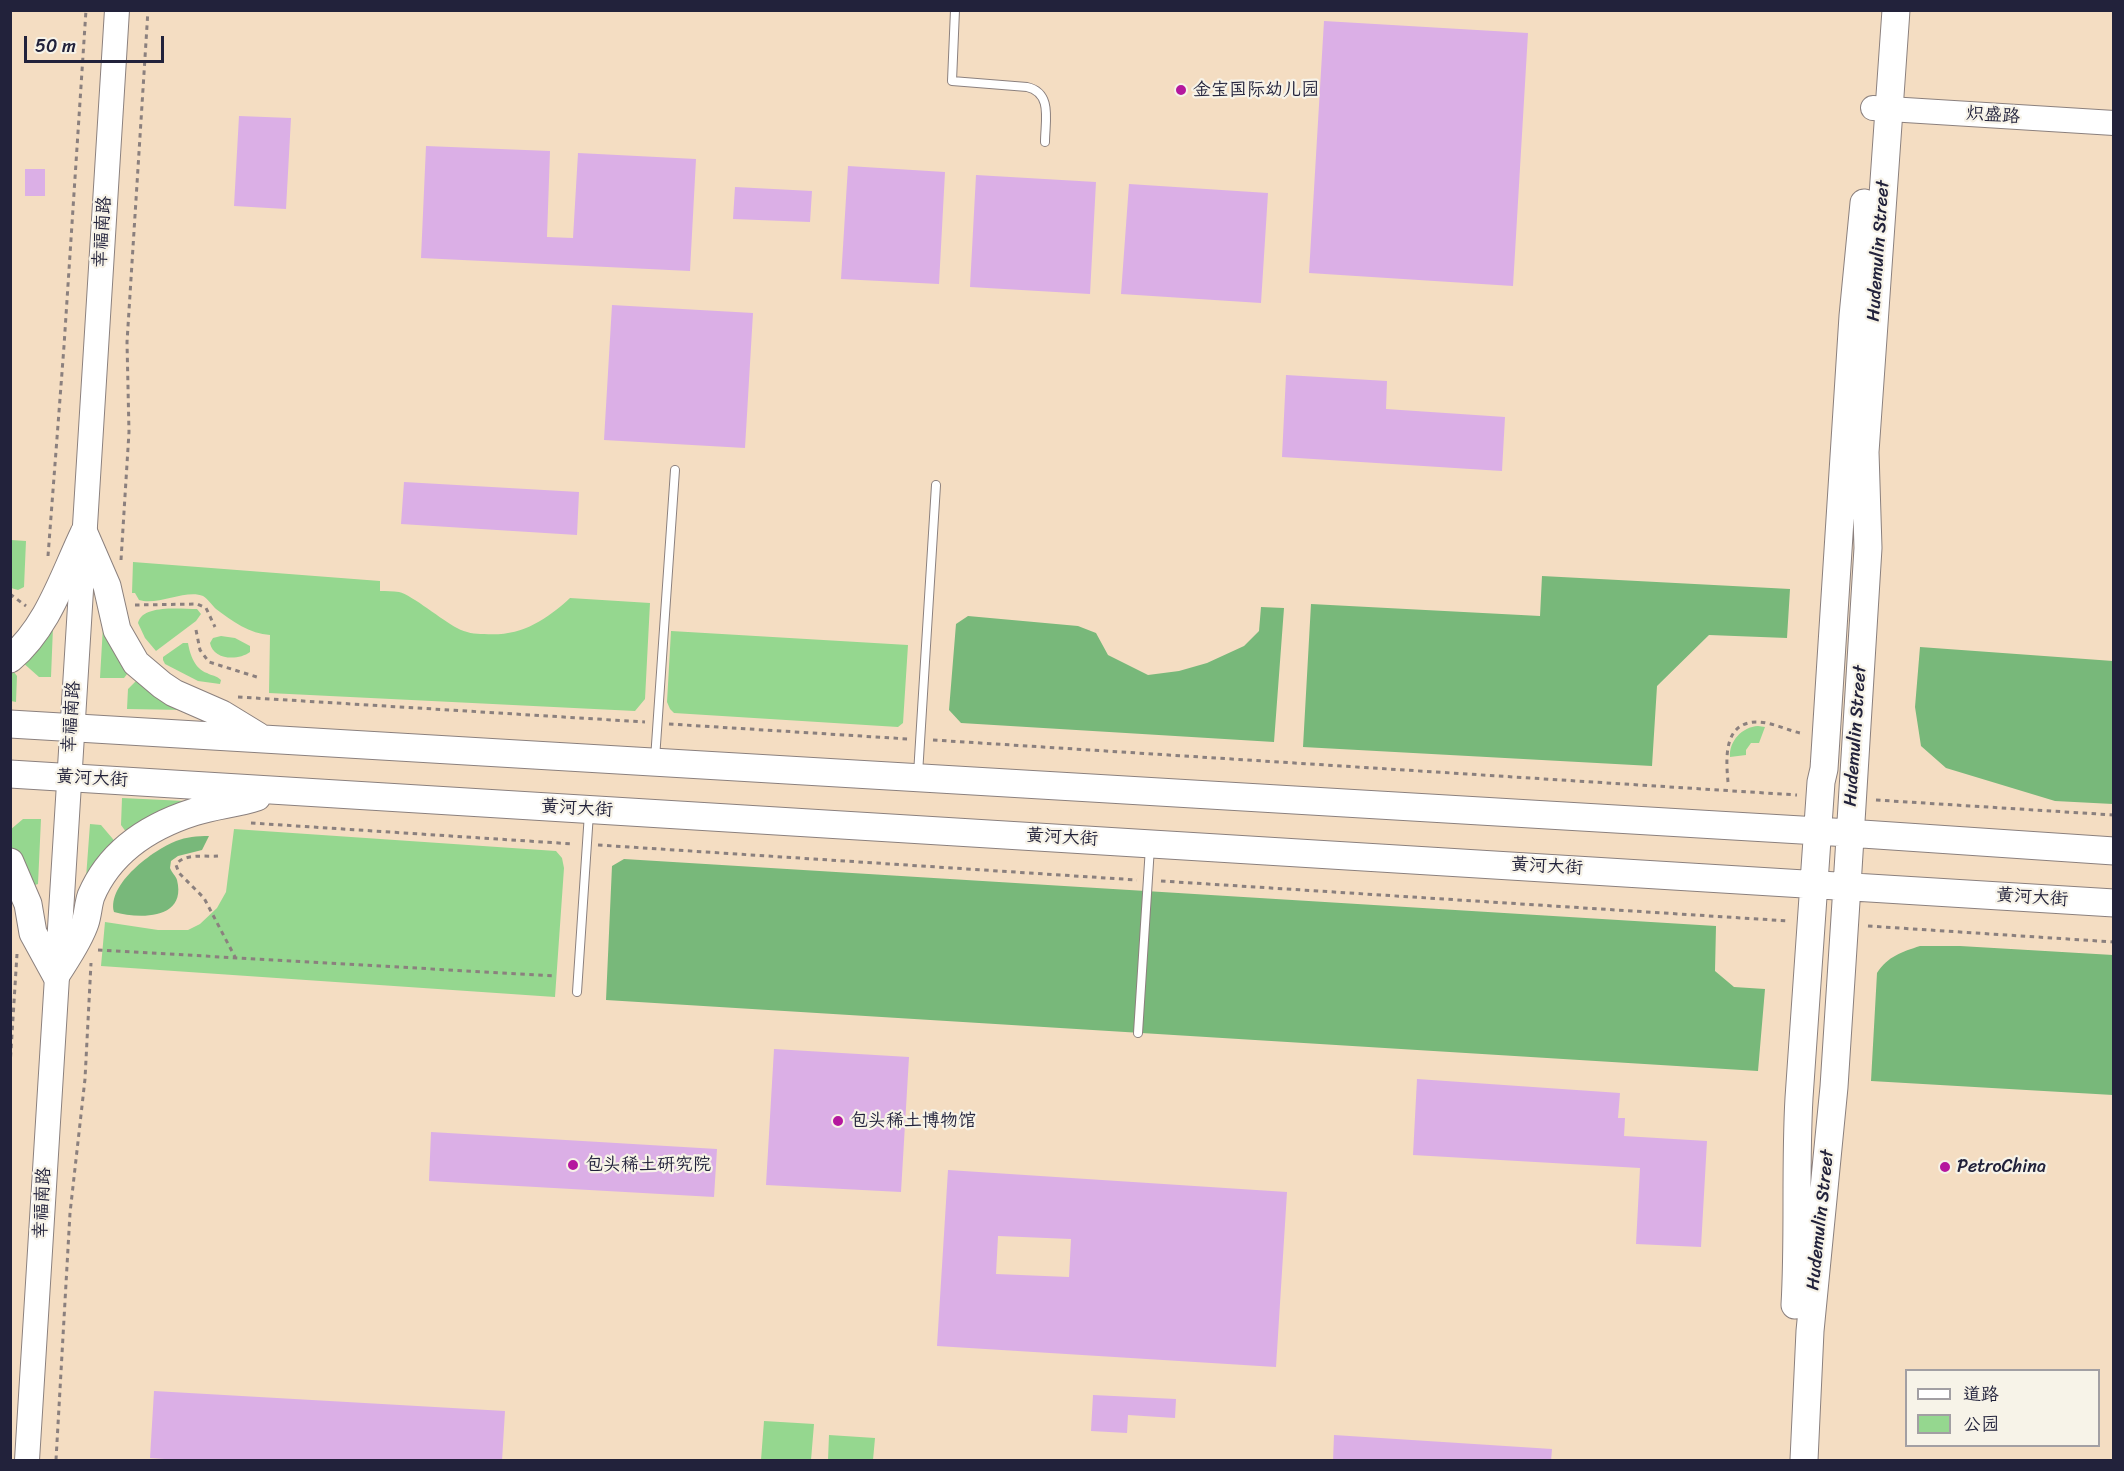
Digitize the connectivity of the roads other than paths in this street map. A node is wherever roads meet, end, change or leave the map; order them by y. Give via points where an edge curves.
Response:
1 (117, 10) edge
2 (955, 10) edge
3 (1880, 10) edge
4 (1896, 10) edge
5 (1881, 109) junction
6 (2114, 123) edge
7 (1045, 142) dead end
8 (675, 470) dead end
9 (936, 485) dead end
10 (84, 533) junction
11 (10, 659) edge
12 (10, 724) edge
13 (72, 728) junction
14 (263, 739) junction
15 (654, 762) junction
16 (10, 774) edge
17 (68, 778) junction
18 (918, 778) junction
19 (278, 790) junction
20 (590, 809) junction
21 (1818, 831) junction
22 (1849, 834) junction
23 (1150, 843) junction
24 (2114, 852) edge
25 (10, 862) edge
26 (1814, 884) junction
27 (1847, 886) junction
28 (2114, 903) edge
29 (56, 975) junction
30 (577, 992) dead end
31 (1138, 1032) dead end
32 (27, 1461) edge
33 (1786, 1461) edge
34 (1804, 1461) edge

1 - 10 main road, 幸福南路
2 - 7 lane via 952,81 1027,87 1042,94
3 - 5 main road, Hudemulin Street
4 - 5 main road, Hudemulin Street
5 - 6 main road, 炽盛路
5 - 21 main road, Hudemulin Street via 1853,316
5 - 22 main road, Hudemulin Street via 1865,452 1868,548
8 - 15 lane
9 - 18 lane
10 - 11 main road via 40,626
10 - 13 main road, 幸福南路
10 - 14 main road via 107,586 117,630 136,663 174,693 222,714
12 - 13 main road
13 - 14 main road
13 - 17 main road, 幸福南路
14 - 15 main road
15 - 18 main road
16 - 17 main road, 黄河大街
17 - 19 main road, 黄河大街
17 - 29 main road, 幸福南路
18 - 21 main road
19 - 20 main road, 黄河大街
19 - 29 main road via 195,812 132,841 99,881 90,898 85,923
20 - 23 main road, 黄河大街
20 - 30 lane
21 - 22 main road
21 - 26 main road, Hudemulin Street
22 - 24 main road
22 - 27 main road, Hudemulin Street
23 - 26 main road, 黄河大街
23 - 31 lane
25 - 29 main road via 26,896 33,933
26 - 27 main road, 黄河大街
26 - 33 main road, Hudemulin Street via 1797,1141 1798,1257
27 - 28 main road, 黄河大街
27 - 34 main road, Hudemulin Street
29 - 32 main road, 幸福南路

